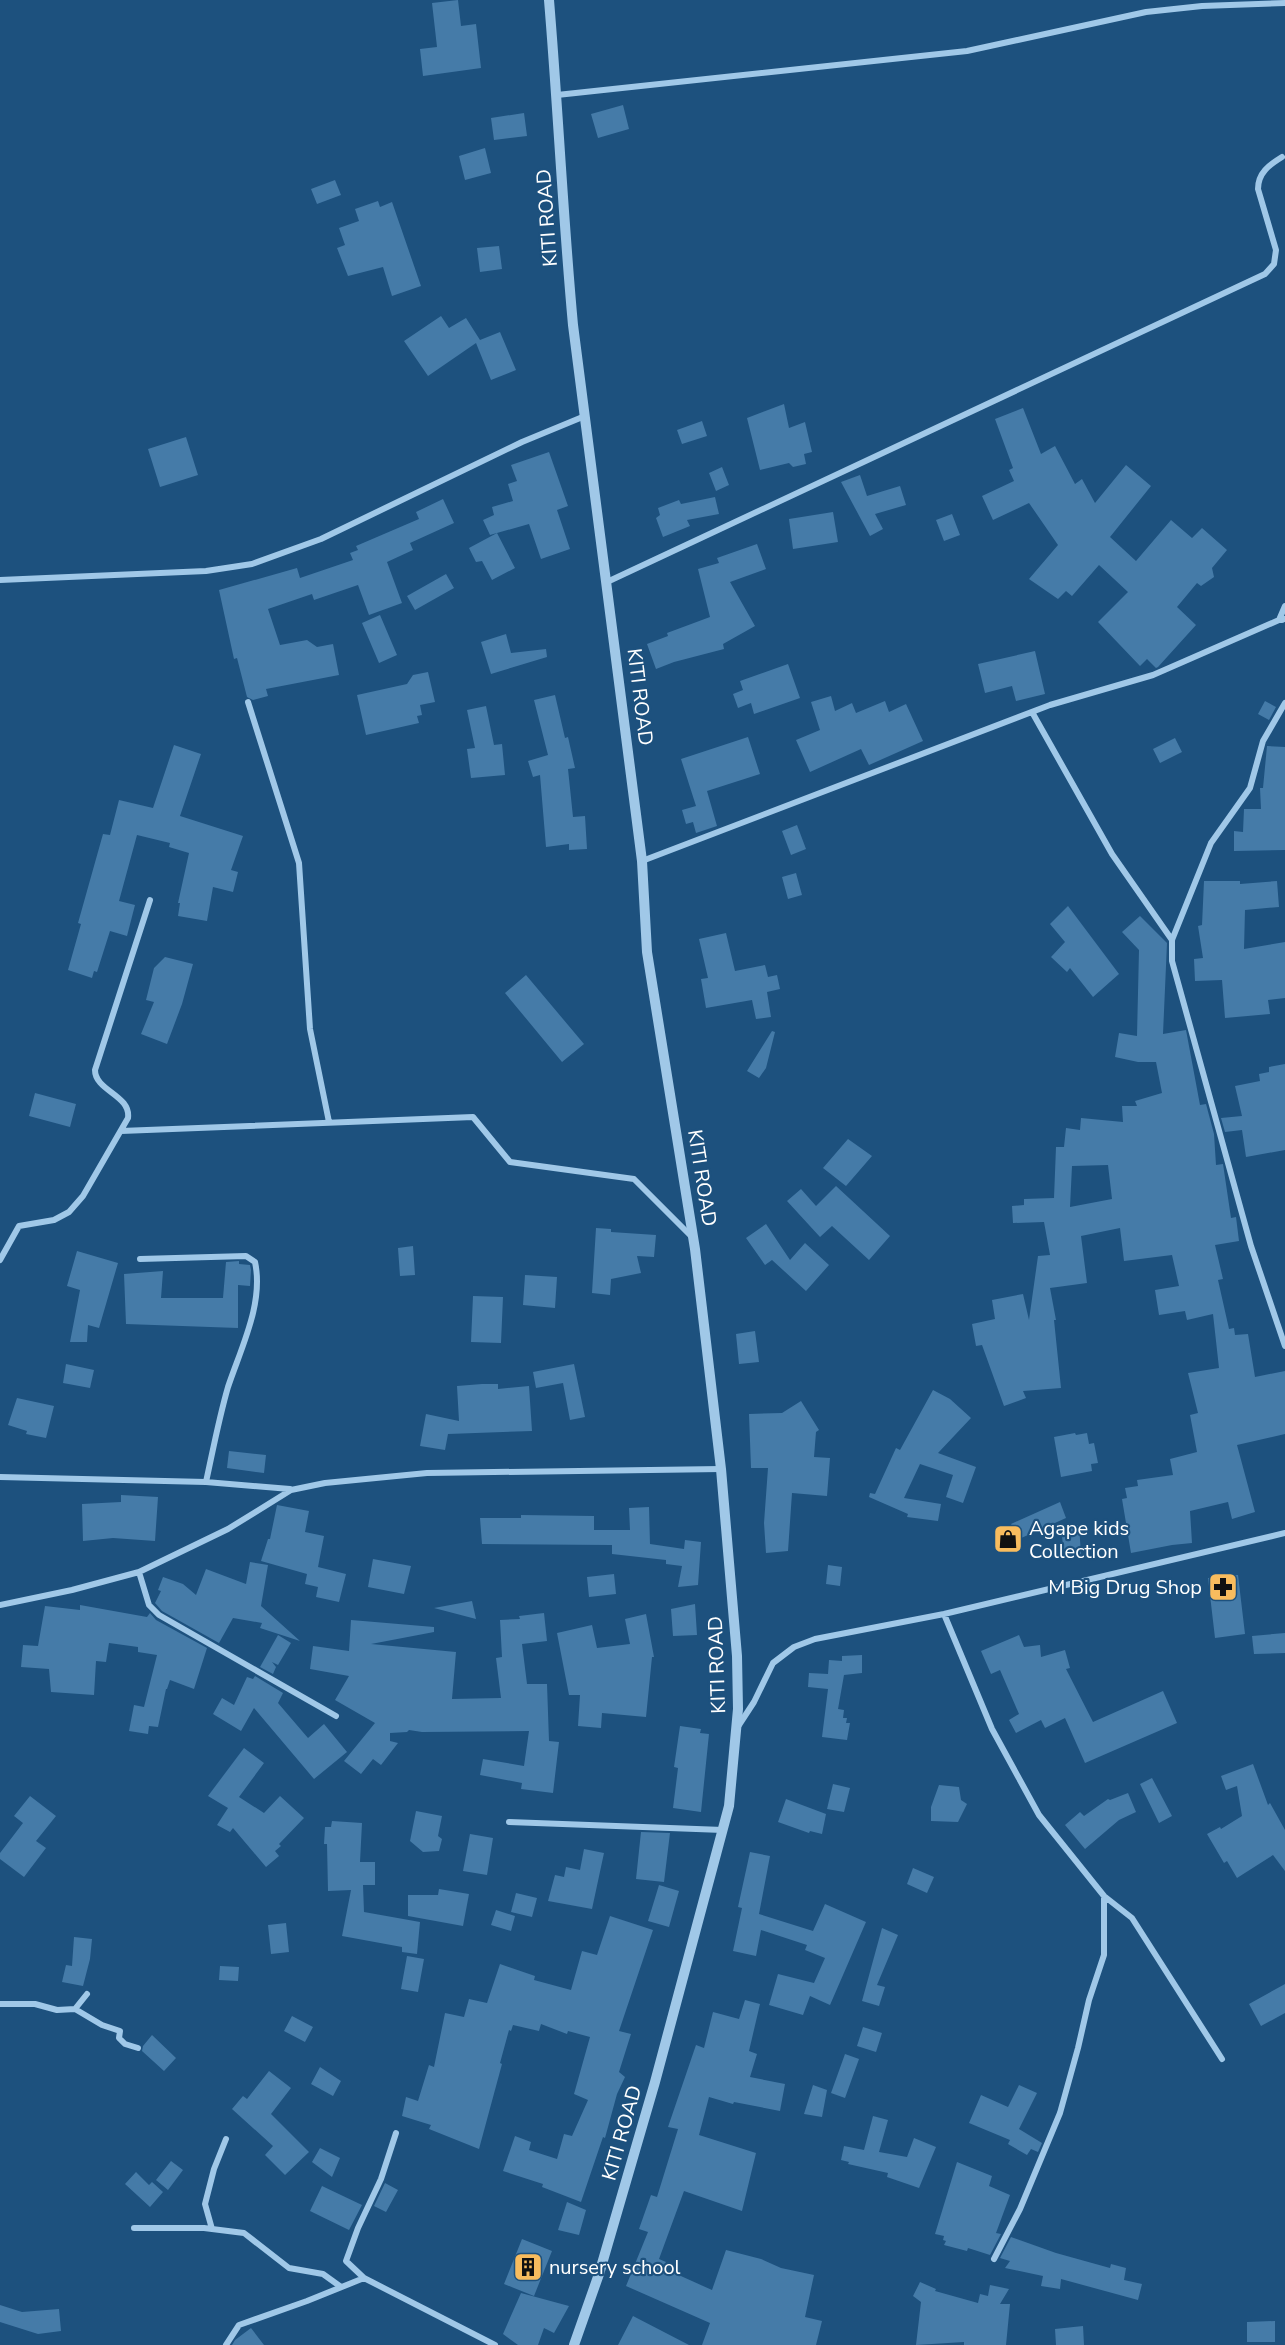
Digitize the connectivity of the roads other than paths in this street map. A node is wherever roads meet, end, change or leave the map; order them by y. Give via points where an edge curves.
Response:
1 (549, 0) edge
2 (1285, 3) edge
3 (557, 95) junction
4 (1282, 157) dead end
5 (585, 416) junction
6 (0, 580) edge
7 (607, 582) junction
8 (1285, 606) edge
9 (1283, 620) edge
10 (248, 702) dead end
11 (1285, 703) edge
12 (1032, 712) junction
13 (642, 861) junction
14 (150, 900) dead end
15 (1172, 940) junction
16 (329, 1122) junction
17 (121, 1131) junction
18 (694, 1238) junction
19 (140, 1259) dead end
20 (0, 1260) edge
21 (1285, 1346) edge
22 (721, 1469) junction
23 (0, 1477) edge
24 (206, 1482) junction
25 (291, 1490) junction
26 (1285, 1533) edge
27 (140, 1572) junction
28 (0, 1605) edge
29 (944, 1614) junction
30 (336, 1716) dead end
31 (737, 1728) junction
32 (508, 1822) dead end
33 (723, 1830) junction
34 (1104, 1896) junction
35 (87, 1994) dead end
36 (0, 2004) edge
37 (75, 2009) junction
38 (138, 2049) dead end
39 (1222, 2059) dead end
40 (396, 2133) dead end
41 (226, 2139) dead end
42 (134, 2229) dead end
43 (212, 2229) junction
44 (994, 2259) dead end
45 (364, 2278) junction
46 (341, 2287) junction
47 (226, 2345) edge
48 (495, 2345) edge
49 (574, 2345) edge

1 - 3 street, KITI ROAD
2 - 3 street via 1146,12 967,51
3 - 5 street, KITI ROAD via 566,251
4 - 7 street via 1269,165 1258,182 1276,250 1274,264 1265,274
5 - 6 street via 522,442 321,539 252,564 206,571
5 - 7 street, KITI ROAD
7 - 13 street, KITI ROAD
8 - 9 street
9 - 12 street via 1153,675
10 - 16 street via 299,863 310,1029
11 - 15 street via 1263,741 1250,788 1210,843
12 - 13 street
12 - 15 street via 1112,854
13 - 18 street, KITI ROAD via 647,952
14 - 17 street via 95,1070 98,1080 127,1108 128,1118
15 - 21 street via 1172,960 1251,1246
16 - 17 street
16 - 18 street via 473,1117 510,1162 634,1179
17 - 20 street via 75,1206 62,1217 19,1226
18 - 22 street, KITI ROAD
19 - 24 street via 246,1256 255,1262 258,1278 250,1321 217,1426
22 - 25 street via 427,1473
22 - 31 street, KITI ROAD via 737,1656
23 - 24 street
24 - 25 street
25 - 27 street via 228,1529
26 - 29 street
27 - 28 street
27 - 30 street via 149,1605 159,1615
29 - 31 street via 815,1639 794,1647 773,1663
29 - 34 street via 992,1729 1039,1815
31 - 33 street, KITI ROAD
32 - 33 street
33 - 49 street, KITI ROAD via 655,2082
34 - 39 street via 1132,1918
34 - 44 street via 1104,1955 1059,2113 1020,2209
35 - 37 street
36 - 37 street
37 - 38 street via 120,2031 119,2038
40 - 45 street via 346,2261
41 - 43 street via 205,2204
42 - 43 street
43 - 46 street via 244,2233 289,2268 323,2274
45 - 46 street
45 - 48 street
46 - 47 street via 238,2325

